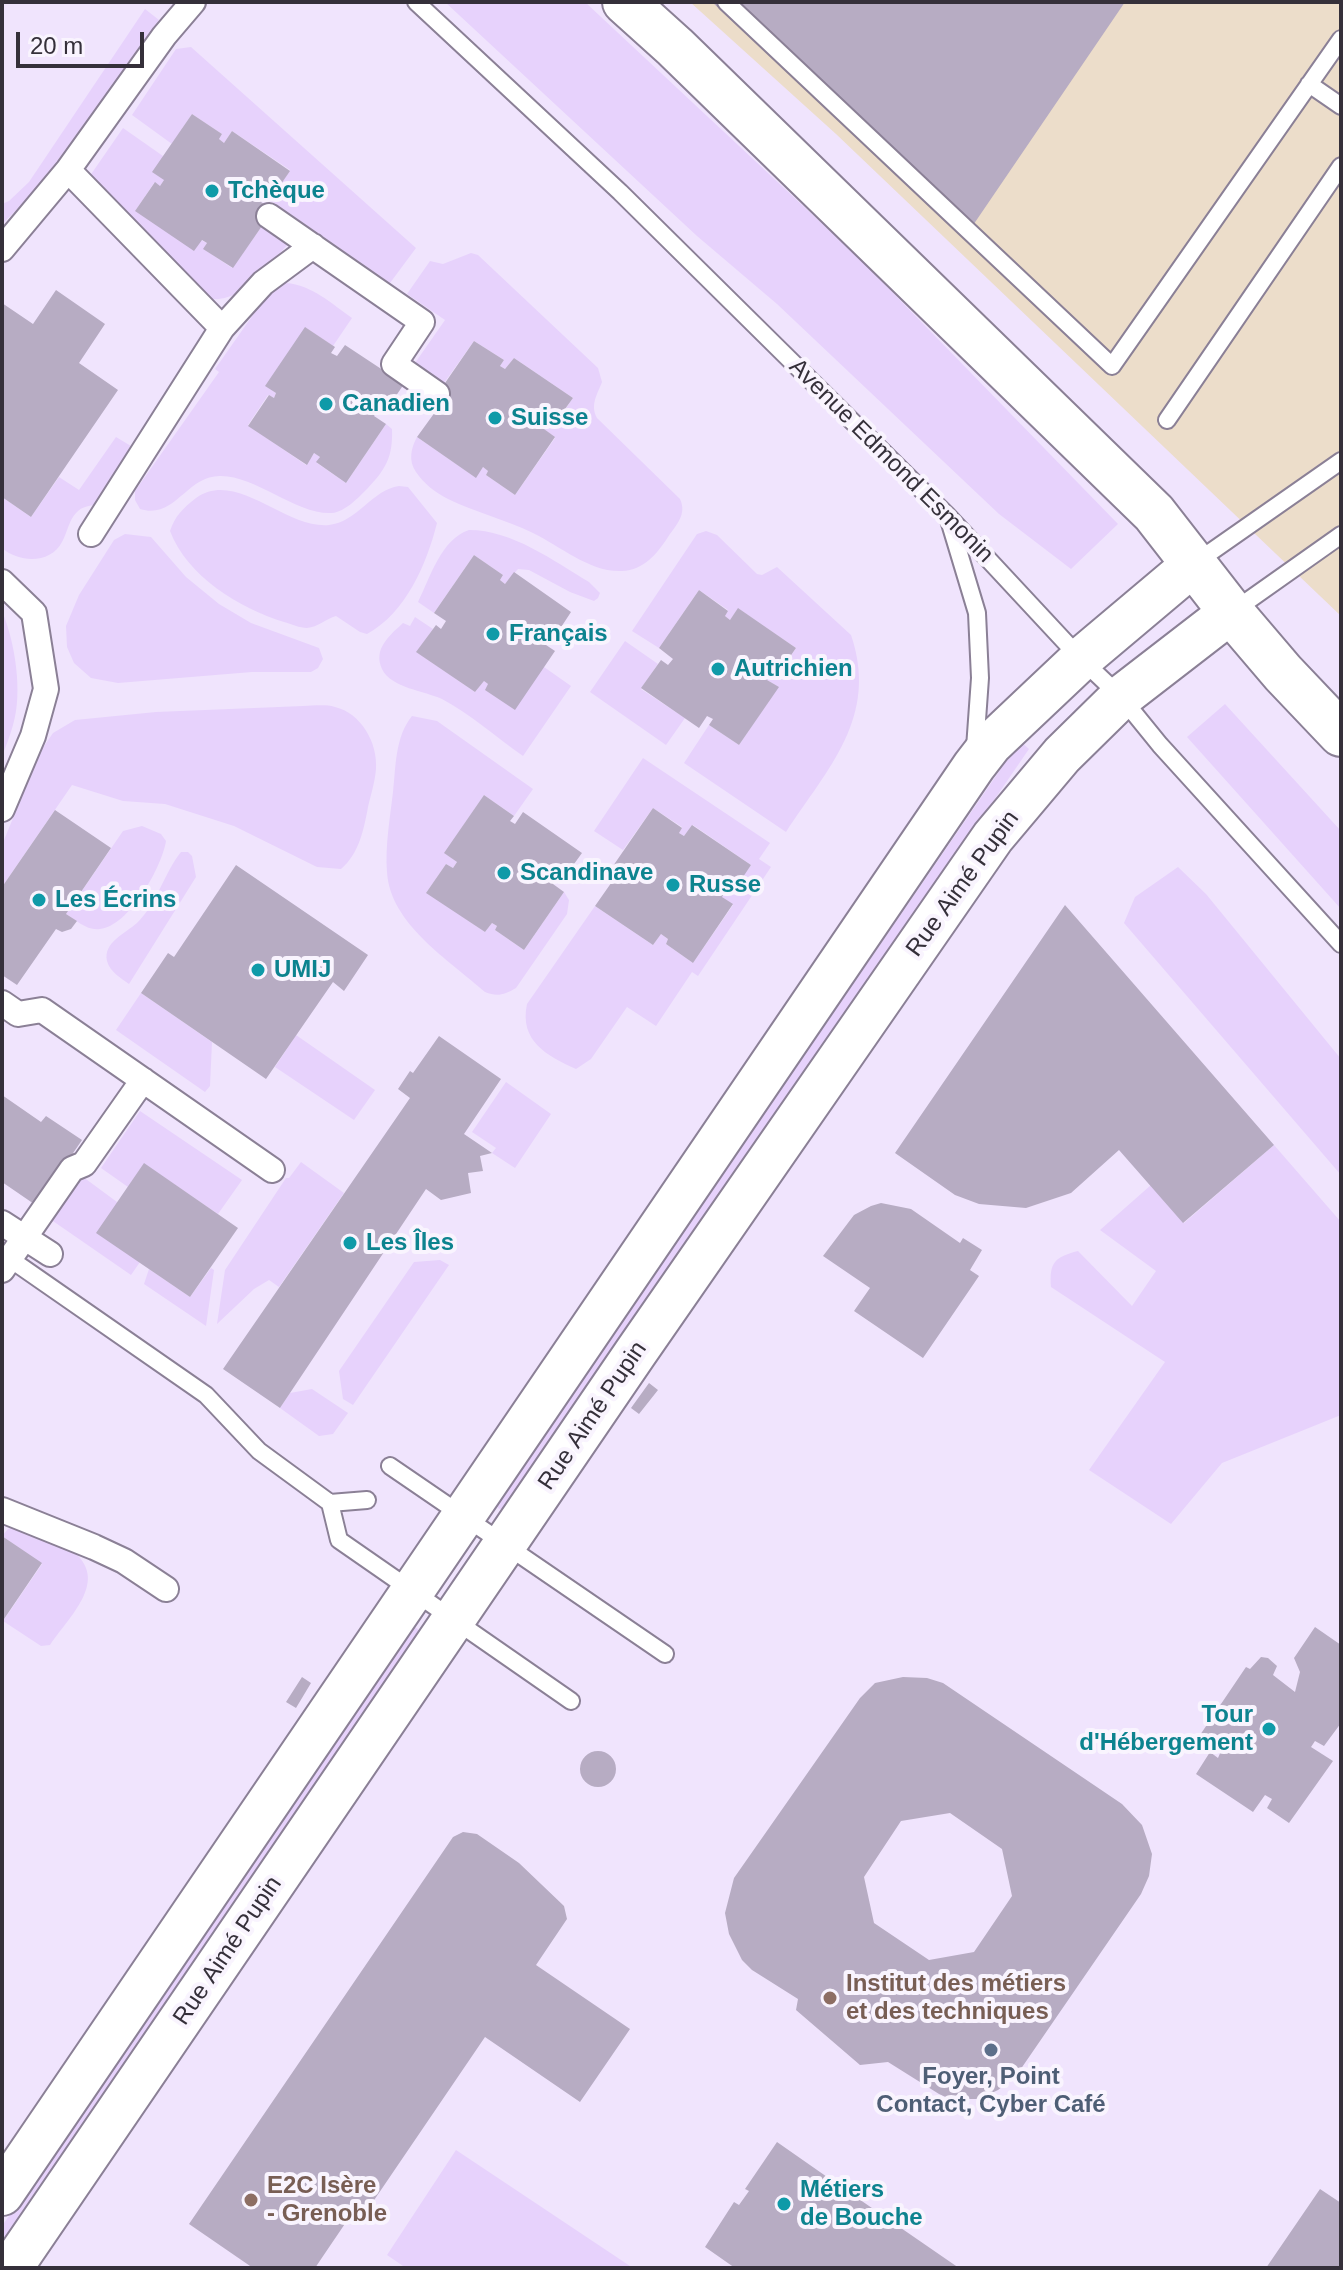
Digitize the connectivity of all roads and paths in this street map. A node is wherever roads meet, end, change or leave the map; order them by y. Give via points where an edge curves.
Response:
1 (193, 2) edge
2 (416, 2) edge
3 (625, 2) edge
4 (726, 2) edge
5 (1341, 39) edge
6 (1309, 84) junction
7 (1341, 106) edge
8 (1341, 166) edge
9 (68, 170) junction
10 (269, 216) dead end
11 (313, 246) junction
12 (2, 249) edge
13 (222, 328) junction
14 (437, 394) dead end
15 (1167, 420) dead end
16 (1341, 461) edge
17 (947, 515) junction
18 (91, 534) dead end
19 (1341, 535) edge
20 (1195, 563) junction
21 (2, 582) edge
22 (1231, 612) junction
23 (1081, 659) junction
24 (1121, 697) junction
25 (1341, 734) edge
26 (974, 766) junction
27 (2, 809) edge
28 (1341, 944) edge
29 (2, 1003) edge
30 (143, 1080) junction
31 (272, 1170) dead end
32 (2, 1223) edge
33 (25, 1238) junction
34 (50, 1254) dead end
35 (5, 1261) edge
36 (390, 1466) dead end
37 (367, 1500) dead end
38 (330, 1503) junction
39 (2, 1510) edge
40 (465, 1517) junction
41 (505, 1545) junction
42 (166, 1589) dead end
43 (414, 1592) junction
44 (454, 1619) junction
45 (665, 1654) dead end
46 (571, 1701) dead end
47 (2, 2194) edge
48 (11, 2268) edge

1 - 9 street
2 - 17 lane, Avenue Edmond Esmonin via 620,192
3 - 20 main road via 1019,380 1154,513
4 - 6 lane via 1112,366
5 - 6 lane
6 - 7 lane
8 - 15 lane
9 - 12 street
9 - 13 street
10 - 11 street
11 - 13 street via 263,283
11 - 14 street via 422,322 394,364
13 - 18 street
16 - 20 lane
17 - 23 lane, Avenue Edmond Esmonin
17 - 26 lane via 977,613 980,678
19 - 22 lane
20 - 22 main road
20 - 23 street, Rue Aimé Pupin
21 - 27 street via 34,613 46,689
22 - 24 street, Rue Aimé Pupin
22 - 25 main road
23 - 24 lane, Avenue Edmond Esmonin
23 - 26 street, Rue Aimé Pupin
24 - 28 lane, Avenue Edmond Esmonin
24 - 41 street, Rue Aimé Pupin via 1062,755 993,837
26 - 40 street, Rue Aimé Pupin
29 - 30 street via 18,1014 42,1010
30 - 31 street
30 - 33 street
32 - 33 street
33 - 34 street
33 - 35 street
35 - 38 lane via 206,1395 259,1451
36 - 40 lane
37 - 38 lane
38 - 43 lane via 339,1540
39 - 42 street via 124,1561
40 - 41 lane
40 - 43 street, Rue Aimé Pupin
41 - 44 street, Rue Aimé Pupin
41 - 45 lane
43 - 44 lane
43 - 47 street, Rue Aimé Pupin
44 - 46 lane
44 - 48 street, Rue Aimé Pupin

